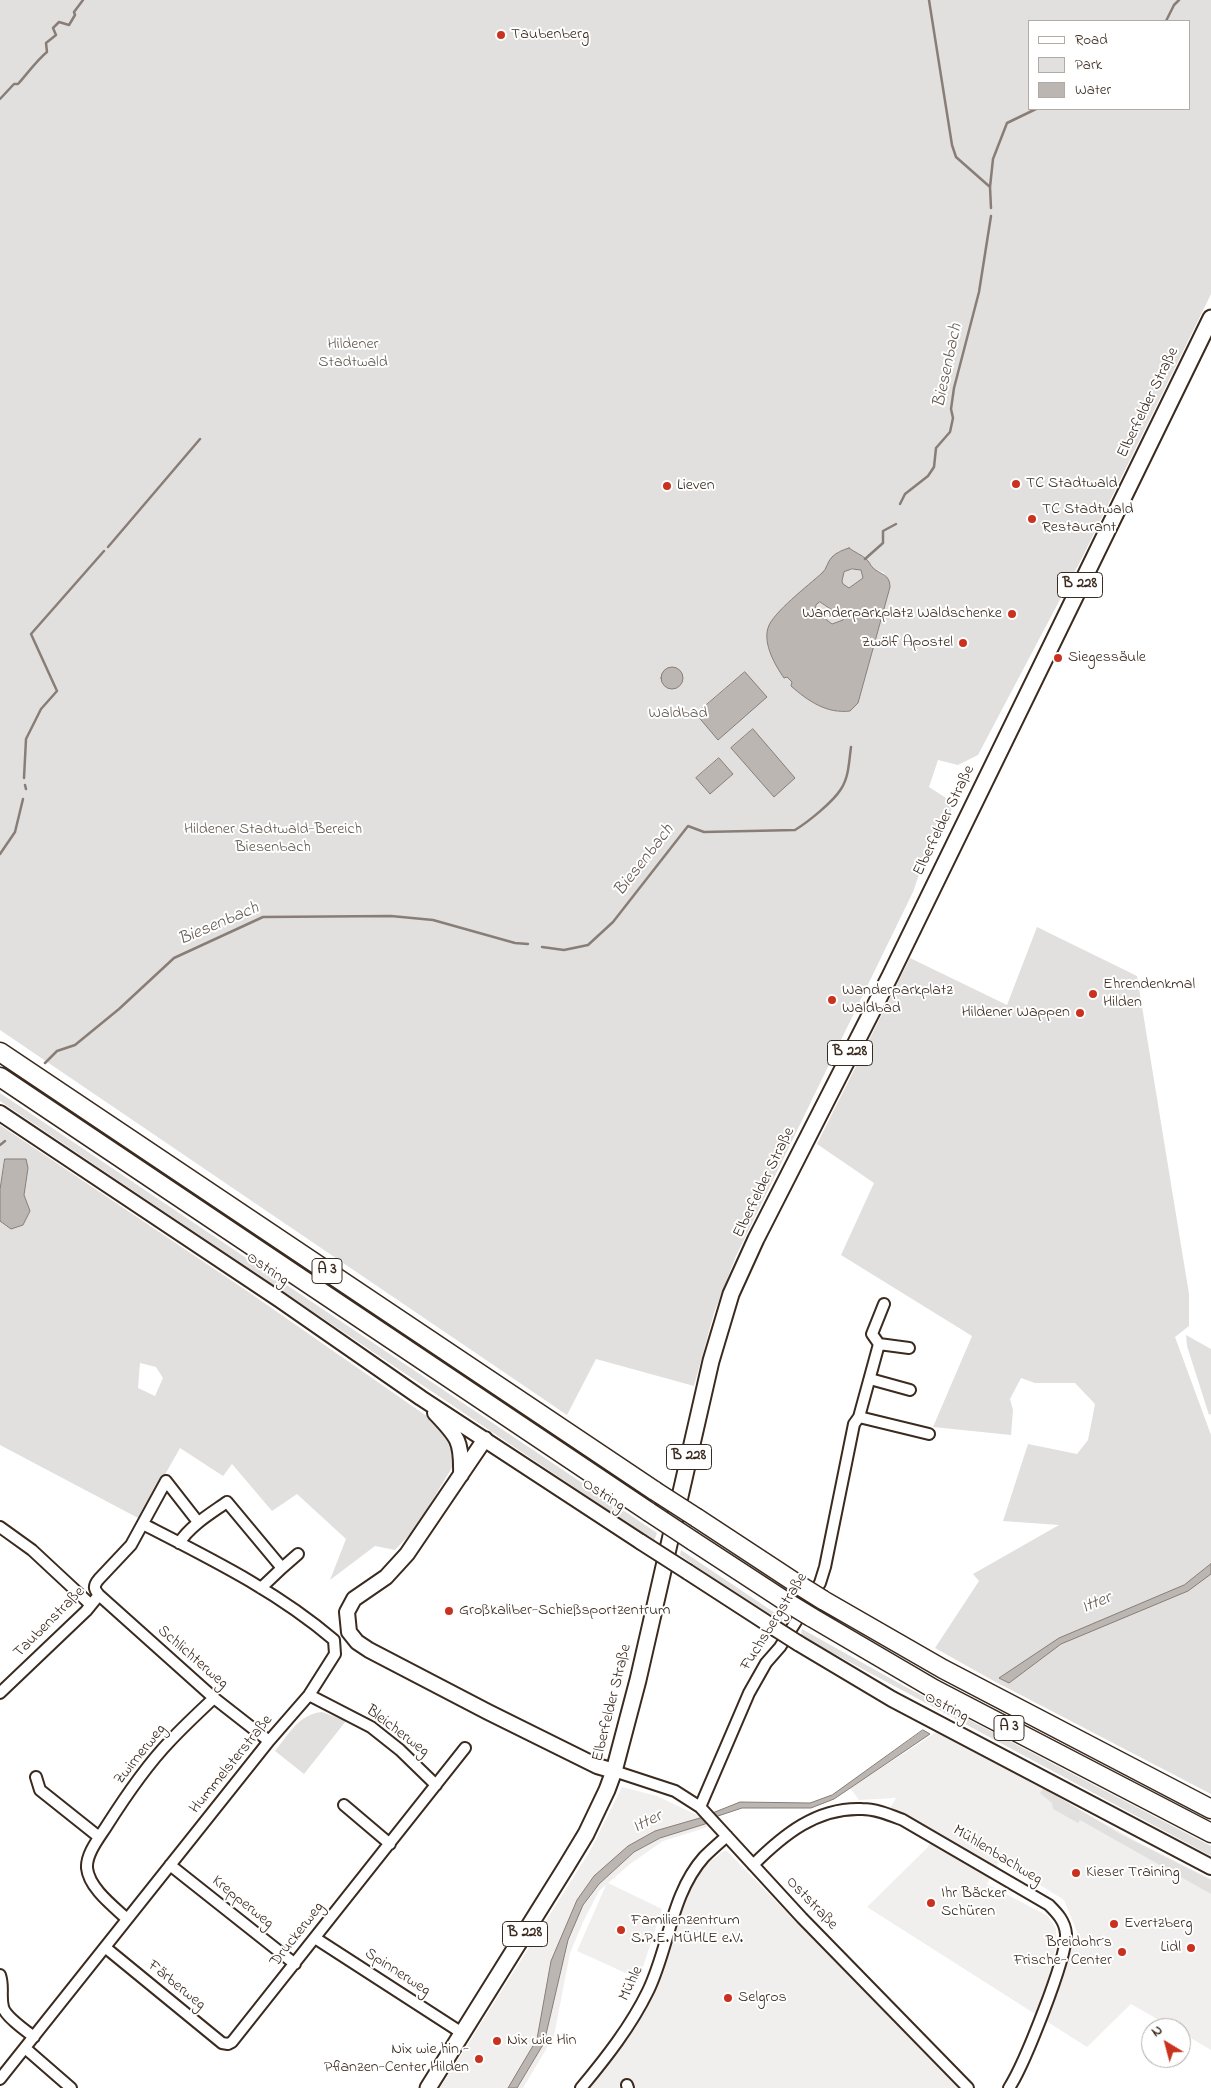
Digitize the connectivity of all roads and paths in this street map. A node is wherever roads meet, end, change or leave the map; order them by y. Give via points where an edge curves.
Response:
1 (1211, 318) edge
2 (0, 1052) edge
3 (0, 1077) edge
4 (0, 1113) edge
5 (884, 1304) dead end
6 (879, 1344) junction
7 (909, 1348) dead end
8 (870, 1379) junction
9 (910, 1390) dead end
10 (421, 1398) junction
11 (859, 1417) junction
12 (929, 1434) dead end
13 (485, 1439) junction
14 (461, 1475) junction
15 (198, 1522) junction
16 (143, 1524) junction
17 (0, 1527) edge
18 (179, 1543) junction
19 (298, 1554) dead end
20 (282, 1568) junction
21 (262, 1588) junction
22 (99, 1595) junction
23 (90, 1604) junction
24 (0, 1693) edge
25 (309, 1695) junction
26 (214, 1698) junction
27 (269, 1741) junction
28 (465, 1748) dead end
29 (614, 1771) junction
30 (36, 1777) dead end
31 (436, 1785) junction
32 (344, 1805) dead end
33 (1211, 1809) edge
34 (703, 1810) junction
35 (1211, 1833) edge
36 (727, 1836) junction
37 (99, 1837) junction
38 (390, 1844) junction
39 (170, 1865) junction
40 (754, 1866) junction
41 (1211, 1867) edge
42 (127, 1919) junction
43 (316, 1938) junction
44 (106, 1948) junction
45 (295, 1964) junction
46 (0, 1975) edge
47 (462, 2033) junction
48 (34, 2037) junction
49 (228, 2044) joint
50 (25, 2048) junction
51 (0, 2079) edge
52 (71, 2088) edge
53 (428, 2088) edge
54 (581, 2088) edge
55 (968, 2088) edge
56 (1009, 2088) edge

1 - 29 main road, Elberfelder Straße / B 228 via 890,976 730,1294 711,1361
2 - 33 highway, A 3, bridge via 799,1585 943,1669
3 - 35 highway, A 3, bridge via 788,1603 934,1689
4 - 10 main road, Ostring
5 - 6 street, Fuchsbergstraße via 872,1334
6 - 7 street
6 - 8 street, Fuchsbergstraße
8 - 9 street
8 - 11 street, Fuchsbergstraße
10 - 13 main road, Ostring
10 - 14 main road via 456,1438 462,1451
11 - 12 street
11 - 34 street, Fuchsbergstraße via 854,1424 826,1567 820,1583 749,1693
13 - 14 main road
13 - 41 main road, Ostring, bridge via 776,1629 892,1699
14 - 29 main road via 408,1554 386,1577 354,1599 347,1612 349,1632 369,1650 430,1682 589,1762
15 - 16 street via 166,1481
15 - 18 street
15 - 20 street via 227,1502
16 - 18 street, Hummelsterstraße
16 - 22 street, Taubenstraße via 126,1551 95,1584
17 - 23 street via 32,1550
18 - 21 street, Hummelsterstraße
19 - 20 street
20 - 21 street
21 - 25 street, Hummelsterstraße via 334,1640 335,1654
22 - 23 street, Taubenstraße
22 - 26 street, Schlichterweg
23 - 24 street, Taubenstraße
25 - 27 street, Hummelsterstraße
25 - 31 street, Bleicherweg via 371,1727
26 - 27 street, Schlichterweg
26 - 37 street, Zwirnerweg via 152,1762
27 - 39 street, Hummelsterstraße
28 - 31 street, Druckerweg
29 - 34 street, Oststraße via 674,1791
29 - 47 main road, Elberfelder Straße / B 228 via 576,1850
30 - 37 street via 40,1790
31 - 38 street, Druckerweg
32 - 38 street
34 - 36 street, Oststraße
36 - 40 street, Oststraße
36 - 54 street, Mühle via 704,1858 688,1880 674,1912 649,1990 626,2029
37 - 42 street, Zwirnerweg via 87,1867 90,1878
38 - 43 street, Druckerweg
39 - 42 street, Hummelsterstraße
39 - 45 street, Krepperweg
40 - 55 street, Oststraße
40 - 56 street, Mühlenbachweg via 801,1824 841,1810 863,1808 903,1820 1049,1905 1062,1922 1065,1941 1038,2023
42 - 44 street, Hummelsterstraße
43 - 45 street, Druckerweg
43 - 47 street, Spinnerweg
44 - 48 street, Hummelsterstraße
44 - 49 street, Färberweg via 222,2043
45 - 49 street, Druckerweg
46 - 48 street via 6,2014
47 - 53 main road, Elberfelder Straße / B 228
48 - 50 street, Hummelsterstraße
50 - 51 street, Hummelsterstraße
50 - 52 street

